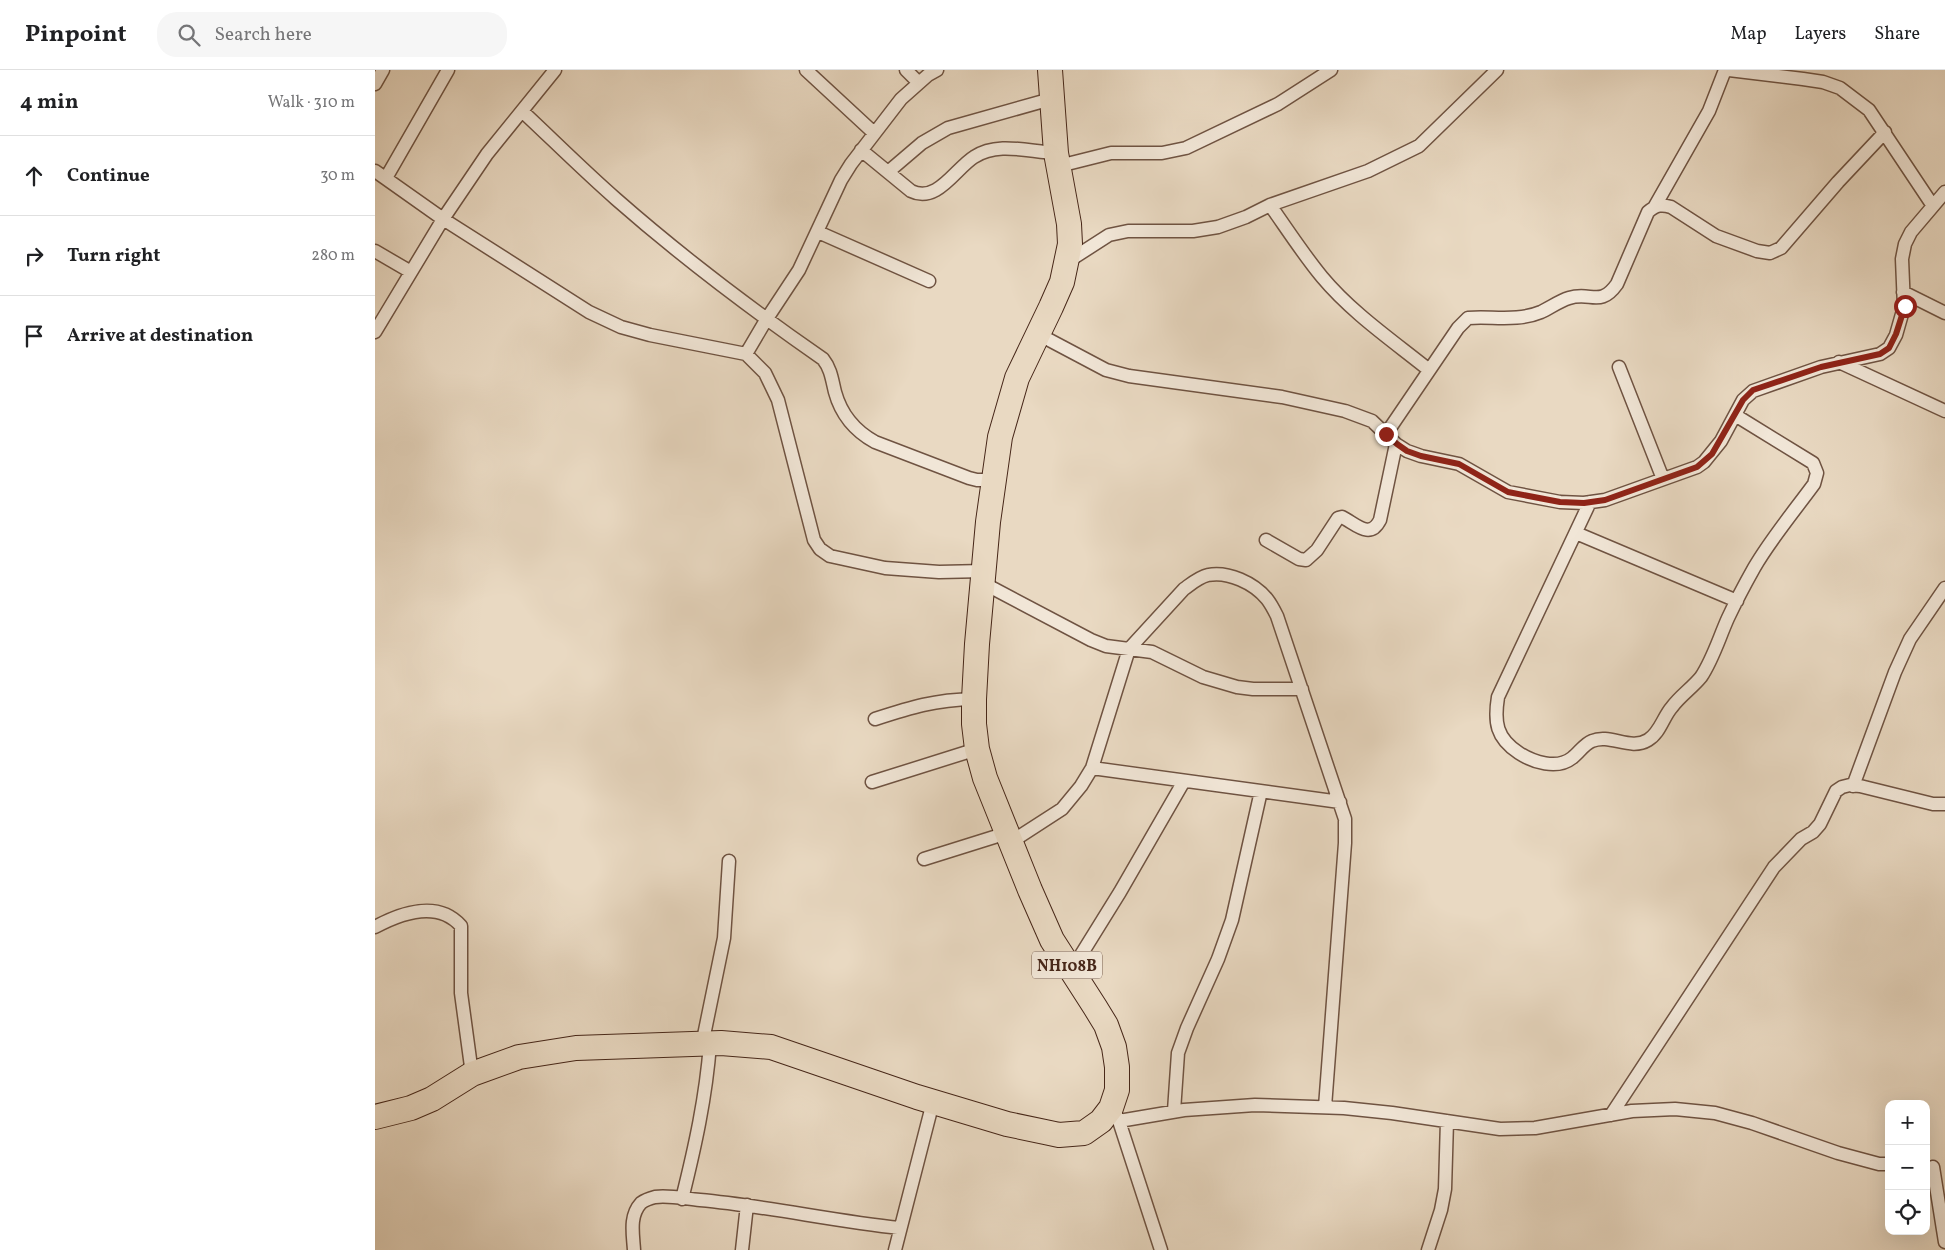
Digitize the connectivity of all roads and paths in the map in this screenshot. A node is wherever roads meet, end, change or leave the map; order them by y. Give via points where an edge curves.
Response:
1 (383, 70) edge
2 (448, 70) edge
3 (555, 70) edge
4 (806, 70) edge
5 (906, 70) edge
6 (937, 70) edge
7 (1050, 70) edge
8 (1331, 70) edge
9 (1497, 70) edge
10 (1725, 70) edge
11 (1729, 70) edge
12 (919, 82) junction
13 (375, 84) edge
14 (1051, 99) junction
15 (522, 111) junction
16 (1885, 132) junction
17 (874, 133) junction
18 (861, 150) junction
19 (1057, 160) junction
20 (888, 172) junction
21 (380, 174) edge
22 (1945, 192) edge
23 (1270, 205) junction
24 (1655, 206) junction
25 (1933, 206) junction
26 (443, 219) junction
27 (818, 232) junction
28 (375, 250) edge
29 (1067, 262) junction
30 (411, 272) junction
31 (929, 281) dead end
32 (1903, 292) junction
33 (1945, 313) edge
34 (766, 320) junction
35 (375, 332) edge
36 (1038, 334) junction
37 (747, 354) junction
38 (1839, 362) junction
39 (1619, 367) dead end
40 (1429, 370) junction
41 (1945, 411) edge
42 (1735, 415) junction
43 (1386, 434) junction
44 (1397, 444) junction
45 (1663, 479) junction
46 (993, 480) junction
47 (1590, 502) junction
48 (1576, 532) junction
49 (1266, 540) dead end
50 (983, 577) junction
51 (1945, 588) edge
52 (1737, 601) junction
53 (1129, 649) junction
54 (1302, 689) junction
55 (974, 699) junction
56 (875, 719) dead end
57 (977, 749) junction
58 (1092, 768) junction
59 (1184, 781) junction
60 (872, 782) dead end
61 (1853, 786) junction
62 (1261, 791) junction
63 (1340, 802) junction
64 (1945, 804) edge
65 (1009, 837) junction
66 (924, 859) dead end
67 (729, 860) dead end
68 (375, 927) edge
69 (1071, 971) junction
70 (706, 1044) junction
71 (471, 1074) junction
72 (933, 1102) junction
73 (1325, 1107) junction
74 (1175, 1112) junction
75 (1115, 1114) junction
76 (1611, 1115) junction
77 (375, 1116) edge
78 (1447, 1121) junction
79 (1885, 1164) edge
80 (1935, 1167) edge
81 (683, 1199) junction
82 (747, 1205) junction
83 (900, 1228) junction
84 (1945, 1242) edge
85 (634, 1250) edge
86 (742, 1250) edge
87 (895, 1250) edge
88 (1161, 1250) edge
89 (1428, 1250) edge

1 - 13 street
2 - 21 street
3 - 15 street
4 - 17 street
5 - 12 street
6 - 12 street
7 - 14 highway, NH108B
8 - 19 street via 1278,104 1186,148 1162,153 1111,153
9 - 23 street via 1419,146 1368,171
10 - 24 street via 1709,111
11 - 16 street via 1823,82 1840,88 1869,110
12 - 17 street
14 - 19 highway, NH108B
14 - 20 street via 948,128 922,143
15 - 26 street via 487,154
15 - 34 street via 615,199
16 - 24 street via 1781,248 1770,253 1716,236 1671,207
16 - 25 street
17 - 18 street
18 - 20 street
18 - 27 street via 841,180
19 - 20 street via 1007,148 992,149 972,158 935,190 919,195
19 - 29 highway, NH108B via 1069,224
21 - 26 street
22 - 25 street
23 - 29 street via 1206,230 1128,231 1109,235
23 - 40 street via 1322,277 1340,296
24 - 40 street via 1648,212 1611,292 1602,298 1569,298 1527,316 1468,318
25 - 32 street via 1905,244
26 - 30 street
26 - 37 street via 589,312 621,326 677,342
27 - 31 street
27 - 34 street via 799,270
28 - 30 street
29 - 36 highway, NH108B via 1062,282
30 - 35 street
32 - 33 street
32 - 38 street via 1905,306 1889,348 1880,354
34 - 37 street
34 - 46 street via 829,366 837,400 864,436 969,478
36 - 43 street via 1105,370 1282,397 1345,411 1372,421
36 - 46 highway, NH108B via 1017,378 1000,437
37 - 50 street via 765,374 778,400 814,540 820,549 830,556 885,568
38 - 41 street
38 - 42 street via 1753,390
39 - 45 street
40 - 43 street
42 - 45 street via 1705,462
42 - 52 street via 1806,457 1817,473 1814,484 1755,567
43 - 44 street
44 - 47 street via 1421,456 1459,464 1515,494 1560,502
44 - 49 street via 1376,527 1364,530 1338,518 1317,550 1306,560
45 - 47 street via 1605,500
46 - 50 highway, NH108B
47 - 48 street
48 - 52 street
48 - 52 street via 1498,697 1495,715 1498,730 1504,742 1528,758 1553,764 1564,763 1593,741 1642,744 1651,739 1671,708 1701,677
50 - 53 street via 1091,640
50 - 55 highway, NH108B
51 - 61 street via 1910,639
53 - 54 street via 1152,652 1203,677 1237,688
53 - 54 street via 1194,581 1208,575 1227,576 1244,581 1267,598 1277,616
53 - 58 street
54 - 63 street
55 - 56 street via 916,705
55 - 57 highway, NH108B
57 - 60 street
57 - 65 highway, NH108B
58 - 59 street
58 - 65 street via 1062,809
59 - 62 street
59 - 69 street
61 - 64 street
61 - 76 street via 1836,790 1820,824 1774,866
62 - 63 street
62 - 74 street via 1232,920 1178,1053
63 - 73 street via 1345,819 1345,842
65 - 66 street
65 - 69 highway, NH108B via 1053,940
67 - 70 street via 724,938
68 - 71 street via 395,916 422,911 444,914 461,926 461,993
69 - 75 highway, NH108B via 1106,1025 1114,1047 1117,1067
70 - 71 highway, NH108B via 576,1048 519,1057
70 - 72 highway, NH108B via 771,1047
70 - 81 street via 707,1084
71 - 77 highway, NH108B via 425,1102
72 - 75 highway, NH108B via 1007,1124 1059,1134 1084,1133
72 - 83 street
73 - 74 street via 1255,1105
73 - 78 street
74 - 75 street
75 - 88 street
76 - 78 street via 1501,1129
76 - 79 street via 1675,1109 1715,1113 1838,1153
78 - 89 street via 1445,1190
80 - 84 street
81 - 82 street
81 - 85 street via 655,1197 641,1203 632,1224
82 - 83 street
82 - 86 street
83 - 87 street

